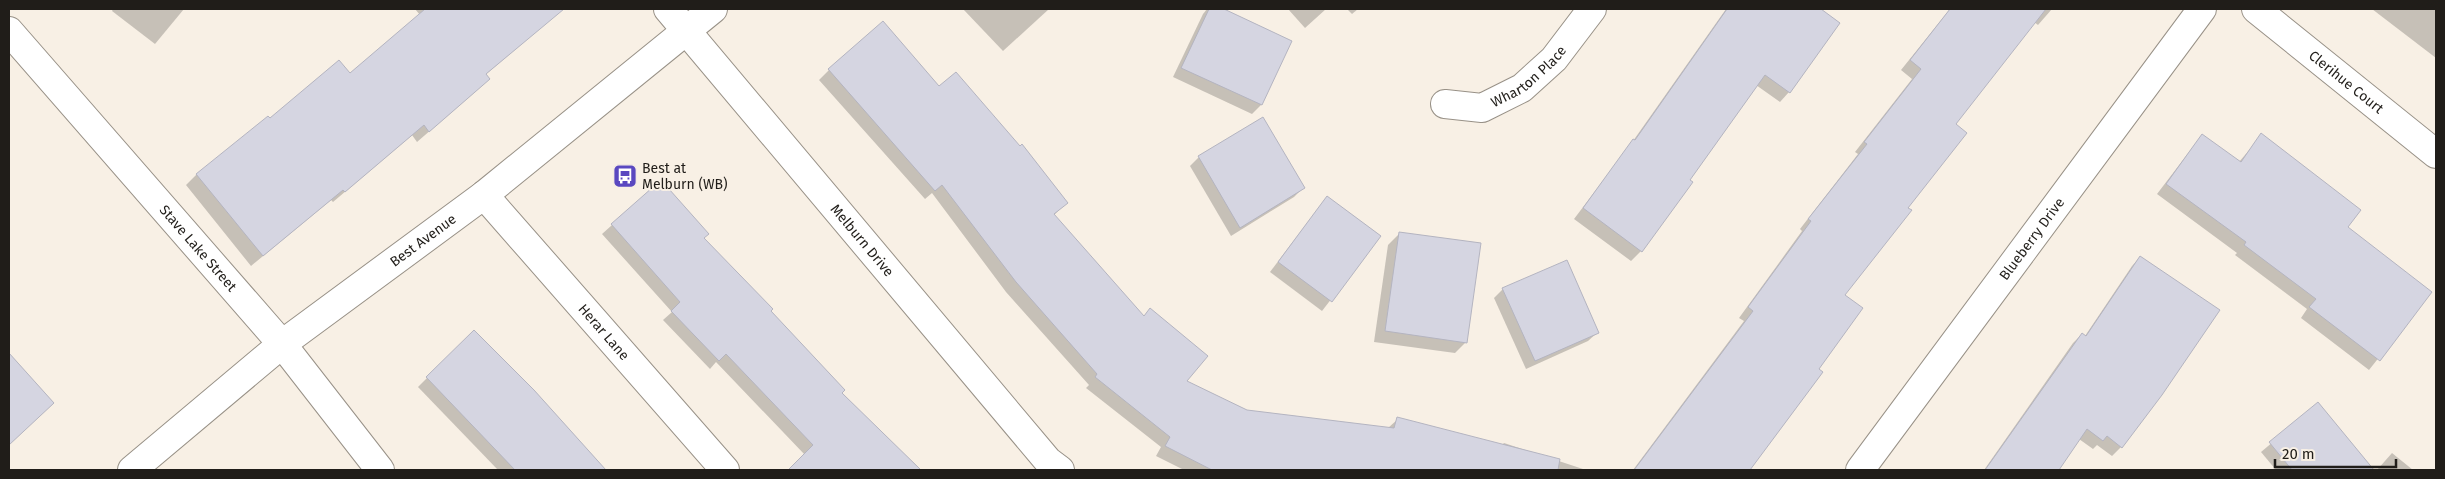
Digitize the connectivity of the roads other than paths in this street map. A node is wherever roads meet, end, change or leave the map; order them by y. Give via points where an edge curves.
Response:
1 (668, 9) edge
2 (713, 9) edge
3 (1592, 9) edge
4 (2202, 9) edge
5 (2256, 9) edge
6 (687, 30) junction
7 (9, 31) edge
8 (1445, 104) dead end
9 (2436, 154) edge
10 (484, 195) junction
11 (282, 344) junction
12 (132, 470) edge
13 (380, 470) edge
14 (725, 470) edge
15 (1060, 470) edge
16 (1860, 470) edge

1 - 6 street, Melburn Drive
2 - 6 street, Best Avenue
3 - 8 street, Wharton Place via 1554,59 1522,88 1482,108
4 - 16 street, Blueberry Drive
5 - 9 street, Clerihue Court
6 - 10 street, Best Avenue
6 - 15 street, Melburn Drive via 1041,453
7 - 11 street, Stave Lake Street
10 - 11 street, Best Avenue
10 - 14 street, Herar Lane
11 - 12 street, Best Avenue
11 - 13 street, Stave Lake Street

